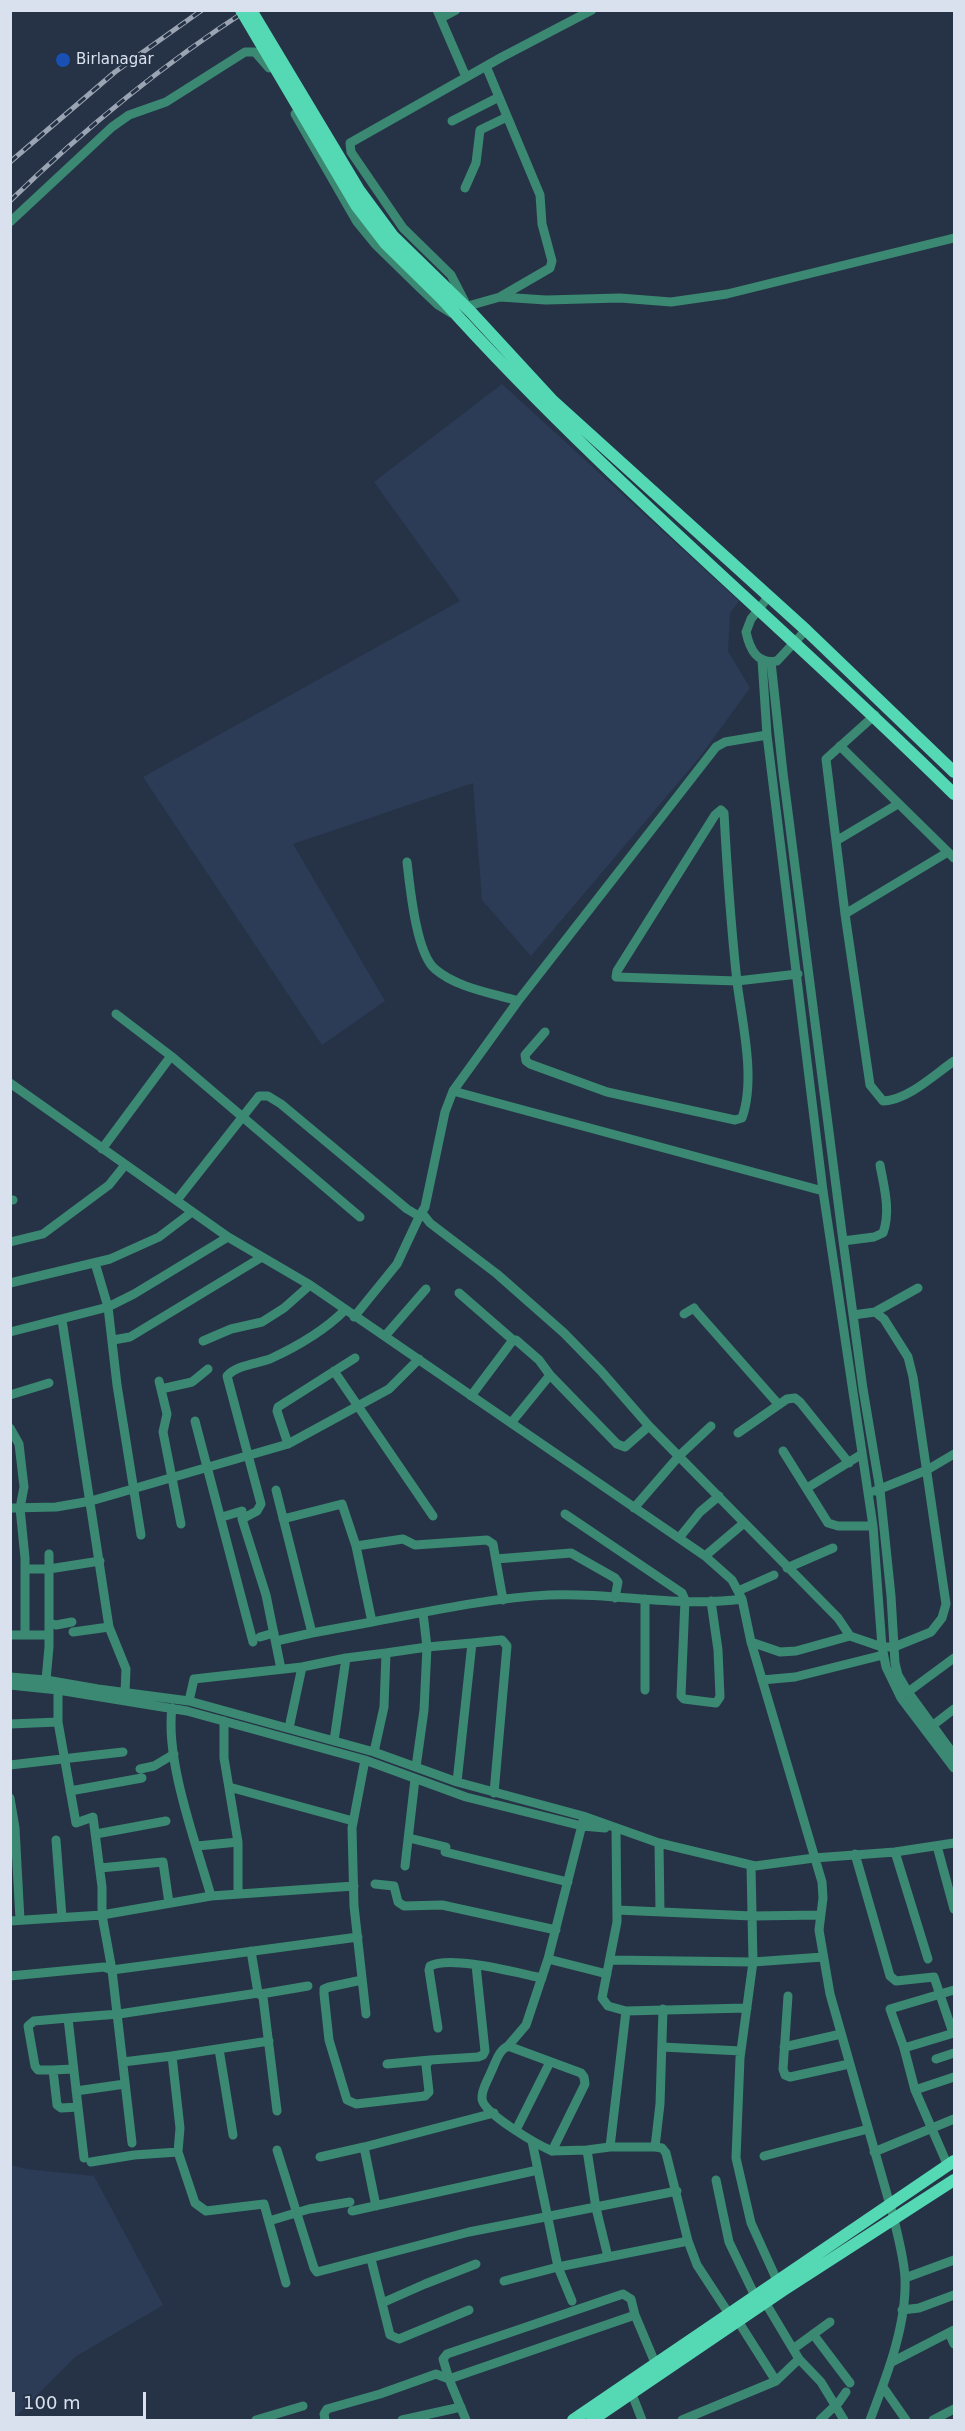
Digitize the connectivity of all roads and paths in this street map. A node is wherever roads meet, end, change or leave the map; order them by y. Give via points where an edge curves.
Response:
1 (241, 10) edge
2 (251, 10) edge
3 (456, 10) edge
4 (592, 10) edge
5 (439, 14) edge
6 (486, 66) junction
7 (466, 77) junction
8 (499, 98) junction
9 (507, 117) junction
10 (452, 121) dead end
11 (465, 188) dead end
12 (10, 222) edge
13 (954, 238) edge
14 (447, 296) junction
15 (500, 297) junction
16 (469, 309) junction
17 (459, 317) junction
18 (768, 596) junction
19 (759, 609) junction
20 (807, 630) junction
21 (796, 643) junction
22 (766, 661) junction
23 (875, 715) junction
24 (767, 735) junction
25 (840, 746) junction
26 (954, 772) edge
27 (954, 794) edge
28 (898, 804) junction
29 (836, 841) junction
30 (951, 855) edge
31 (407, 862) dead end
32 (845, 914) junction
33 (798, 974) junction
34 (737, 981) junction
35 (518, 1001) junction
36 (116, 1014) dead end
37 (545, 1032) dead end
38 (171, 1056) junction
39 (954, 1061) edge
40 (10, 1083) edge
41 (453, 1091) junction
42 (243, 1119) junction
43 (102, 1149) junction
44 (125, 1165) junction
45 (880, 1165) dead end
46 (823, 1191) junction
47 (177, 1200) junction
48 (192, 1212) junction
49 (421, 1214) junction
50 (360, 1217) dead end
51 (228, 1237) junction
52 (843, 1241) junction
53 (10, 1242) edge
54 (262, 1257) junction
55 (95, 1263) junction
56 (10, 1283) edge
57 (310, 1285) junction
58 (918, 1288) dead end
59 (426, 1289) dead end
60 (459, 1293) dead end
61 (108, 1307) junction
62 (345, 1311) junction
63 (875, 1312) junction
64 (684, 1314) dead end
65 (853, 1315) junction
66 (354, 1317) junction
67 (62, 1320) junction
68 (10, 1332) edge
69 (385, 1336) junction
70 (113, 1340) junction
71 (513, 1340) junction
72 (203, 1341) dead end
73 (355, 1358) dead end
74 (419, 1359) junction
75 (208, 1369) dead end
76 (334, 1371) junction
77 (550, 1375) junction
78 (49, 1383) dead end
79 (10, 1395) edge
80 (471, 1396) junction
81 (779, 1405) junction
82 (357, 1407) junction
83 (195, 1421) dead end
84 (511, 1424) junction
85 (650, 1426) junction
86 (711, 1426) dead end
87 (10, 1428) edge
88 (738, 1433) dead end
89 (288, 1444) junction
90 (783, 1451) dead end
91 (862, 1454) junction
92 (954, 1454) edge
93 (248, 1455) junction
94 (679, 1456) junction
95 (849, 1463) junction
96 (209, 1466) junction
97 (927, 1470) junction
98 (173, 1477) junction
99 (807, 1488) junction
100 (133, 1489) junction
101 (276, 1490) dead end
102 (880, 1490) junction
103 (868, 1494) junction
104 (719, 1496) junction
105 (91, 1501) junction
106 (15, 1508) edge
107 (634, 1508) junction
108 (242, 1511) dead end
109 (565, 1514) dead end
110 (432, 1516) dead end
111 (222, 1517) junction
112 (283, 1519) junction
113 (744, 1523) junction
114 (181, 1524) dead end
115 (873, 1526) junction
116 (141, 1534) dead end
117 (680, 1538) junction
118 (356, 1546) junction
119 (832, 1548) dead end
120 (50, 1554) dead end
121 (705, 1556) junction
122 (496, 1559) junction
123 (100, 1561) junction
124 (787, 1568) junction
125 (25, 1569) junction
126 (49, 1569) junction
127 (774, 1575) dead end
128 (740, 1595) junction
129 (615, 1598) junction
130 (645, 1599) junction
131 (503, 1600) junction
132 (685, 1600) junction
133 (711, 1601) junction
134 (423, 1613) junction
135 (372, 1622) junction
136 (49, 1623) junction
137 (109, 1628) junction
138 (312, 1633) junction
139 (10, 1635) edge
140 (25, 1635) junction
141 (49, 1635) junction
142 (850, 1636) junction
143 (275, 1637) junction
144 (751, 1642) junction
145 (472, 1643) junction
146 (427, 1647) junction
147 (894, 1647) junction
148 (883, 1651) junction
149 (386, 1653) junction
150 (346, 1658) junction
151 (954, 1658) edge
152 (302, 1667) junction
153 (281, 1669) junction
154 (10, 1677) edge
155 (46, 1680) junction
156 (762, 1680) junction
157 (10, 1686) edge
158 (58, 1690) junction
159 (645, 1690) dead end
160 (908, 1692) junction
161 (125, 1693) junction
162 (189, 1701) junction
163 (172, 1708) junction
164 (954, 1709) edge
165 (224, 1721) junction
166 (58, 1722) junction
167 (10, 1724) edge
168 (932, 1726) junction
169 (289, 1728) junction
170 (334, 1741) junction
171 (123, 1752) dead end
172 (374, 1752) junction
173 (174, 1754) junction
174 (954, 1755) edge
175 (64, 1759) junction
176 (365, 1760) junction
177 (10, 1765) edge
178 (416, 1767) junction
179 (954, 1768) edge
180 (415, 1779) junction
181 (457, 1782) junction
182 (228, 1787) junction
183 (70, 1791) junction
184 (494, 1793) junction
185 (10, 1798) edge
186 (584, 1816) junction
187 (166, 1821) dead end
188 (353, 1821) junction
189 (582, 1826) junction
190 (616, 1829) junction
191 (96, 1834) junction
192 (409, 1838) junction
193 (56, 1840) dead end
194 (238, 1842) junction
195 (659, 1843) junction
196 (954, 1843) edge
197 (197, 1846) junction
198 (937, 1846) junction
199 (895, 1852) junction
200 (855, 1854) junction
201 (814, 1858) junction
202 (405, 1866) dead end
203 (751, 1866) junction
204 (100, 1868) junction
205 (568, 1882) junction
206 (375, 1884) dead end
207 (354, 1886) junction
208 (238, 1894) junction
209 (211, 1896) junction
210 (953, 1897) edge
211 (169, 1903) junction
212 (954, 1909) edge
213 (617, 1910) junction
214 (660, 1912) junction
215 (102, 1915) junction
216 (821, 1915) junction
217 (752, 1916) junction
218 (62, 1917) junction
219 (15, 1920) edge
220 (556, 1930) junction
221 (358, 1937) junction
222 (251, 1951) junction
223 (823, 1957) junction
224 (548, 1959) junction
225 (928, 1959) dead end
226 (609, 1960) junction
227 (753, 1962) junction
228 (476, 1965) junction
229 (112, 1970) junction
230 (607, 1974) junction
231 (10, 1976) edge
232 (542, 1978) junction
233 (362, 1980) junction
234 (308, 1986) dead end
235 (954, 1990) edge
236 (259, 1993) junction
237 (940, 1994) junction
238 (788, 1996) dead end
239 (747, 2008) junction
240 (663, 2009) junction
241 (626, 2011) junction
242 (119, 2014) junction
243 (366, 2014) dead end
244 (68, 2018) junction
245 (438, 2028) dead end
246 (954, 2033) edge
247 (841, 2034) junction
248 (268, 2041) junction
249 (508, 2046) junction
250 (662, 2046) junction
251 (784, 2047) junction
252 (904, 2048) junction
253 (219, 2049) junction
254 (741, 2051) junction
255 (954, 2053) edge
256 (172, 2056) junction
257 (936, 2059) dead end
258 (430, 2060) junction
259 (123, 2062) junction
260 (550, 2062) junction
261 (387, 2064) dead end
262 (849, 2064) junction
263 (73, 2068) junction
264 (53, 2070) junction
265 (954, 2077) edge
266 (125, 2084) junction
267 (915, 2090) junction
268 (76, 2091) junction
269 (78, 2107) junction
270 (277, 2111) dead end
271 (494, 2113) junction
272 (954, 2119) edge
273 (929, 2127) junction
274 (868, 2129) junction
275 (516, 2130) junction
276 (233, 2135) dead end
277 (532, 2141) junction
278 (132, 2143) dead end
279 (610, 2146) junction
280 (364, 2147) junction
281 (655, 2147) junction
282 (277, 2150) dead end
283 (587, 2150) junction
284 (552, 2151) junction
285 (178, 2152) junction
286 (874, 2152) junction
287 (764, 2156) dead end
288 (320, 2157) dead end
289 (951, 2164) edge
290 (538, 2170) junction
291 (716, 2180) dead end
292 (954, 2180) edge
293 (677, 2192) junction
294 (890, 2205) junction
295 (376, 2206) junction
296 (596, 2208) junction
297 (297, 2213) junction
298 (548, 2218) junction
299 (894, 2219) junction
300 (270, 2221) junction
301 (688, 2241) junction
302 (608, 2257) junction
303 (371, 2259) junction
304 (954, 2260) edge
305 (476, 2264) dead end
306 (558, 2267) junction
307 (905, 2278) junction
308 (504, 2281) dead end
309 (286, 2283) dead end
310 (780, 2286) junction
311 (954, 2295) edge
312 (760, 2300) junction
313 (572, 2301) dead end
314 (382, 2303) junction
315 (469, 2310) dead end
316 (902, 2310) junction
317 (635, 2315) junction
318 (734, 2320) junction
319 (830, 2322) dead end
320 (952, 2331) edge
321 (813, 2334) junction
322 (954, 2344) edge
323 (793, 2349) junction
324 (799, 2359) junction
325 (892, 2362) junction
326 (656, 2365) junction
327 (449, 2379) junction
328 (776, 2381) junction
329 (882, 2387) junction
330 (630, 2388) junction
331 (303, 2406) dead end
332 (461, 2407) junction
333 (835, 2407) junction
334 (954, 2409) edge
335 (256, 2421) edge
336 (325, 2421) edge
337 (402, 2421) edge
338 (466, 2421) edge
339 (573, 2421) edge
340 (592, 2421) edge
341 (642, 2421) edge
342 (682, 2421) edge
343 (820, 2421) edge
344 (844, 2421) edge
345 (870, 2421) edge
346 (906, 2421) edge
347 (933, 2421) edge

1 - 14 main road, bridge via 356,205 386,244
2 - 14 main road via 377,217
3 - 5 street
4 - 6 street
5 - 7 street
6 - 7 street
6 - 8 street
7 - 16 street via 353,140 350,146 389,209 450,275
8 - 9 street
8 - 10 street
9 - 11 street via 480,130 476,163
9 - 15 street via 540,195 552,265
12 - 17 street via 129,115 166,102 236,57 255,52 269,67 357,222 438,305
13 - 15 street via 727,294 671,302
14 - 16 main road
14 - 17 main road
15 - 16 street
16 - 18 main road via 553,400
17 - 19 main road via 544,407
18 - 19 street
18 - 20 main road
19 - 21 main road
19 - 22 street via 746,632 752,651
20 - 21 street
20 - 26 main road
21 - 22 street via 783,657
21 - 23 main road
22 - 24 street
22 - 52 street
23 - 25 street
23 - 27 main road
24 - 33 street
24 - 35 street via 716,747
25 - 28 street
25 - 29 street via 826,759
28 - 29 street
28 - 30 street
29 - 32 street
30 - 32 street
31 - 35 street via 411,901 423,947 434,968 470,987
32 - 39 street via 870,1085 883,1101 891,1100
33 - 34 street
33 - 46 street
34 - 34 street via 619,979 616,974 721,810
34 - 37 street via 747,1069 740,1120 607,1092 530,1064 525,1055
35 - 41 street
36 - 38 street
38 - 42 street
38 - 43 street
40 - 43 street
41 - 46 street
41 - 49 street
42 - 47 street
42 - 49 street via 259,1096 268,1096 407,1209
42 - 50 street
43 - 44 street
44 - 47 street
44 - 53 street via 109,1185 43,1234
45 - 52 street via 887,1203 883,1233
46 - 91 street
47 - 48 street
48 - 51 street
48 - 55 street via 159,1237
49 - 66 street via 398,1264
49 - 85 street via 564,1333
51 - 54 street
51 - 61 street
52 - 65 street
54 - 57 street
54 - 70 street via 130,1336
55 - 56 street
55 - 61 street
57 - 62 street
57 - 72 street via 262,1322
58 - 63 street
59 - 69 street
60 - 71 street
61 - 67 street
61 - 70 street
62 - 66 street
62 - 93 street via 303,1342 270,1359 231,1371 227,1377
63 - 65 street
63 - 97 street via 884,1319 908,1357
64 - 81 street via 694,1308
65 - 102 street
66 - 69 street
67 - 68 street
67 - 105 street
69 - 74 street
70 - 100 street
71 - 77 street via 520,1342
71 - 80 street
73 - 76 street
74 - 80 street
74 - 82 street via 389,1389
75 - 98 street via 192,1382 160,1385 166,1414 163,1432
76 - 82 street
76 - 89 street via 278,1407
77 - 84 street
77 - 85 street via 617,1444 625,1447
78 - 79 street
80 - 84 street
81 - 88 street
81 - 95 street via 787,1399 798,1400
82 - 89 street
82 - 110 street
83 - 96 street
84 - 107 street
85 - 94 street
86 - 94 street
87 - 106 street via 19,1444 24,1487
89 - 93 street
90 - 99 street
91 - 95 street
91 - 103 street
92 - 97 street
93 - 96 street
93 - 143 street via 261,1504 242,1519
94 - 104 street
94 - 107 street
95 - 99 street
96 - 98 street
96 - 111 street
97 - 102 street
97 - 147 street via 945,1611 931,1632
98 - 100 street
98 - 114 street
99 - 115 street via 832,1526
100 - 105 street
100 - 116 street
101 - 112 street
102 - 103 street
102 - 147 street
103 - 115 street
104 - 113 street
104 - 117 street via 700,1512
105 - 106 street
105 - 123 street
106 - 125 street
107 - 117 street
108 - 111 street
109 - 132 street via 675,1587
111 - 143 street via 256,1639
112 - 118 street via 342,1504
112 - 138 street
113 - 121 street
113 - 124 street
115 - 148 street
117 - 121 street
118 - 122 street via 403,1539 415,1545 488,1540 494,1544
118 - 135 street
119 - 124 street
120 - 126 street
121 - 128 street via 726,1573
122 - 129 street via 571,1552 615,1578
122 - 131 street
123 - 126 street
123 - 137 street
124 - 142 street via 838,1618
125 - 126 street
125 - 140 street
126 - 136 street
127 - 128 street
128 - 133 street
128 - 144 street
129 - 130 street
129 - 131 street via 550,1595
130 - 132 street
130 - 159 street
131 - 134 street
132 - 133 street
132 - 133 street via 681,1696 711,1704 720,1697
134 - 135 street
134 - 146 street
135 - 138 street
136 - 137 street
136 - 141 street
137 - 161 street via 126,1669
138 - 143 street
139 - 140 street
140 - 141 street
141 - 155 street
142 - 144 street via 780,1652
142 - 148 street
143 - 153 street
144 - 156 street
145 - 146 street
145 - 181 street
145 - 184 street via 502,1640 507,1646
146 - 149 street
146 - 178 street
147 - 148 street
147 - 160 street via 898,1675
148 - 156 street via 795,1677
148 - 179 street via 901,1698
149 - 150 street
149 - 172 street via 384,1707
150 - 152 street
150 - 170 street
151 - 160 street
152 - 153 street
152 - 169 street
153 - 162 street via 194,1678
154 - 155 street
155 - 161 street
156 - 201 street
157 - 158 street
158 - 163 street
158 - 166 street
160 - 168 street
161 - 162 street
162 - 169 street
163 - 165 street
163 - 173 street via 169,1728
164 - 168 street
165 - 176 street
165 - 182 street
166 - 167 street
166 - 175 street
168 - 174 street
169 - 170 street
170 - 172 street
171 - 175 street
172 - 178 street
173 - 183 street via 141,1774
173 - 197 street
175 - 177 street
175 - 183 street
176 - 180 street
176 - 188 street
178 - 181 street
180 - 189 street via 466,1797
180 - 192 street
181 - 184 street
182 - 188 street
182 - 194 street
183 - 191 street via 76,1823 93,1817
184 - 186 street
185 - 219 street via 15,1828
186 - 189 street
186 - 190 street
187 - 191 street
188 - 207 street
189 - 190 street
189 - 205 street
190 - 195 street
190 - 213 street
191 - 204 street
192 - 202 street
192 - 205 street
193 - 218 street
194 - 197 street
194 - 208 street
195 - 203 street
195 - 214 street
196 - 198 street
197 - 209 street
198 - 199 street
198 - 210 street
199 - 200 street
199 - 225 street
200 - 201 street
200 - 237 street via 890,1976 896,1981 934,1977
201 - 203 street
201 - 216 street via 822,1882
203 - 217 street
204 - 211 street via 163,1862
204 - 215 street
205 - 220 street
206 - 220 street via 394,1886 400,1905 442,1905
207 - 208 street
207 - 221 street
208 - 209 street
209 - 211 street
210 - 212 street
211 - 215 street
213 - 214 street
213 - 226 street
214 - 217 street
215 - 218 street
215 - 229 street
216 - 217 street
216 - 223 street
217 - 227 street
218 - 219 street
220 - 224 street
221 - 222 street
221 - 233 street
222 - 229 street
222 - 236 street
223 - 227 street
223 - 247 street
224 - 230 street
224 - 232 street
226 - 227 street
226 - 230 street
227 - 239 street
228 - 232 street
228 - 245 street via 437,1962 430,1966
228 - 258 street via 485,2051 478,2057
229 - 231 street via 104,1967
229 - 242 street
230 - 241 street via 604,2004
232 - 249 street via 526,2025
233 - 243 street
233 - 258 street via 324,1989 329,2040 346,2100 356,2104 428,2094 426,2065
234 - 236 street
235 - 237 street
236 - 242 street
236 - 248 street
237 - 246 street
237 - 252 street via 890,2009
238 - 251 street
239 - 240 street
239 - 254 street
240 - 241 street
240 - 250 street
241 - 279 street
242 - 244 street
242 - 259 street
244 - 263 street
244 - 264 street via 34,2021 28,2026 35,2066 38,2070
246 - 252 street
247 - 251 street
247 - 262 street
248 - 253 street
248 - 270 street
249 - 260 street
249 - 271 street via 501,2049 482,2096 484,2105
250 - 254 street
250 - 281 street
251 - 262 street via 783,2069 789,2077
252 - 267 street
253 - 256 street
253 - 276 street
254 - 310 street via 736,2158 752,2223
255 - 257 street
256 - 259 street
256 - 285 street via 180,2128
258 - 261 street
259 - 266 street
260 - 275 street
260 - 284 street via 581,2073 585,2084
262 - 274 street
263 - 264 street
263 - 268 street
264 - 269 street via 58,2107
265 - 267 street
266 - 268 street
266 - 278 street
267 - 273 street
268 - 269 street
269 - 285 street via 87,2160
271 - 275 street
271 - 280 street
272 - 273 street
273 - 286 street
273 - 289 street
274 - 286 street
274 - 287 street
275 - 277 street
277 - 284 street
277 - 290 street
279 - 281 street
279 - 283 street
280 - 288 street
280 - 295 street
281 - 293 street via 666,2153
282 - 297 street
283 - 284 street
283 - 296 street
285 - 300 street via 200,2208 264,2204
286 - 294 street
289 - 294 main road
290 - 295 street
290 - 298 street
291 - 312 street via 729,2242
292 - 299 main road
293 - 296 street
293 - 301 street
294 - 299 street
294 - 310 main road
295 - 297 street
296 - 298 street
296 - 302 street
297 - 300 street
297 - 303 street via 318,2272
298 - 303 street via 469,2232
298 - 306 street
299 - 307 street
299 - 310 main road
300 - 309 street
301 - 302 street
301 - 318 street via 697,2265
302 - 306 street
303 - 314 street
304 - 307 street
305 - 314 street
306 - 308 street
306 - 313 street
307 - 316 street
310 - 312 main road
311 - 316 street via 920,2308
312 - 318 main road
312 - 323 street
314 - 315 street via 390,2335 399,2339
316 - 325 street
317 - 326 street
317 - 327 street
317 - 327 street via 631,2299 623,2294 459,2350 444,2356
318 - 326 main road
318 - 328 street
318 - 330 main road
319 - 321 street
320 - 322 street
320 - 325 street
321 - 323 street
321 - 333 street via 848,2387
323 - 324 street
324 - 328 street
324 - 333 street via 821,2382
325 - 329 street
326 - 330 main road
327 - 332 street
327 - 336 street via 436,2374 327,2409
328 - 342 street
329 - 345 street
329 - 346 street
330 - 339 main road
330 - 340 main road
330 - 341 street
331 - 335 street
332 - 337 street
332 - 338 street
333 - 343 street
333 - 344 street
334 - 347 street

